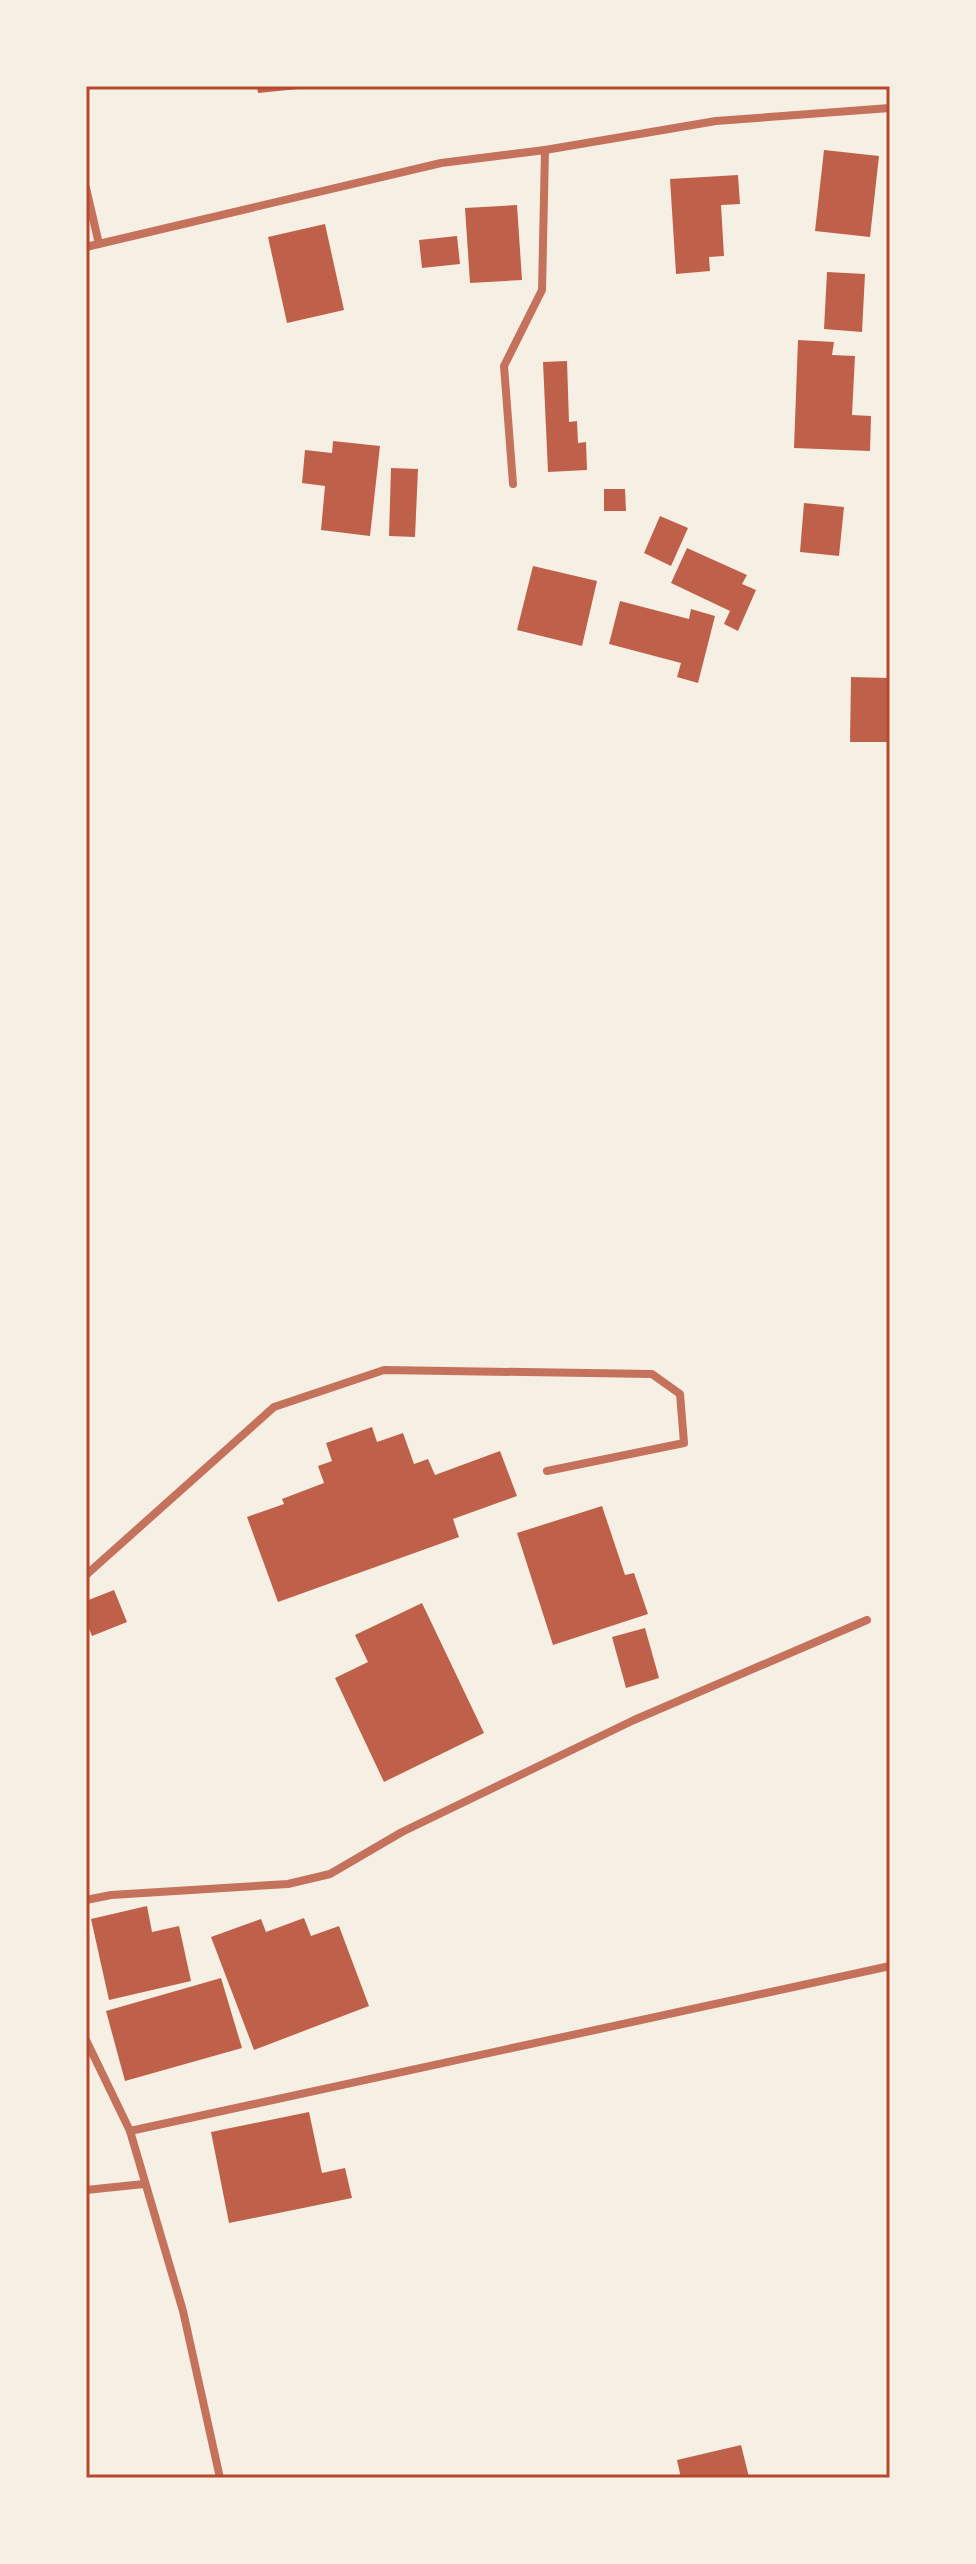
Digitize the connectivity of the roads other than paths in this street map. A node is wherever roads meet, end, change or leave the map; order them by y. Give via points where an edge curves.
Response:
1 (890, 108) edge
2 (545, 150) junction
3 (86, 188) edge
4 (99, 244) junction
5 (86, 247) edge
6 (513, 484) dead end
7 (547, 1471) dead end
8 (86, 1575) edge
9 (867, 1620) dead end
10 (86, 1900) edge
11 (890, 1966) edge
12 (86, 2040) edge
13 (130, 2131) junction
14 (144, 2184) junction
15 (86, 2190) edge
16 (220, 2478) edge

1 - 2 street via 716,121
2 - 4 street via 441,163
2 - 6 street via 542,290 504,366
3 - 4 street
4 - 5 street
7 - 8 street via 684,1443 680,1394 652,1374 384,1370 274,1407
9 - 10 street via 634,1720 402,1832 330,1874 288,1884
11 - 13 street
12 - 13 street
13 - 14 street
14 - 15 street
14 - 16 street via 183,2311

